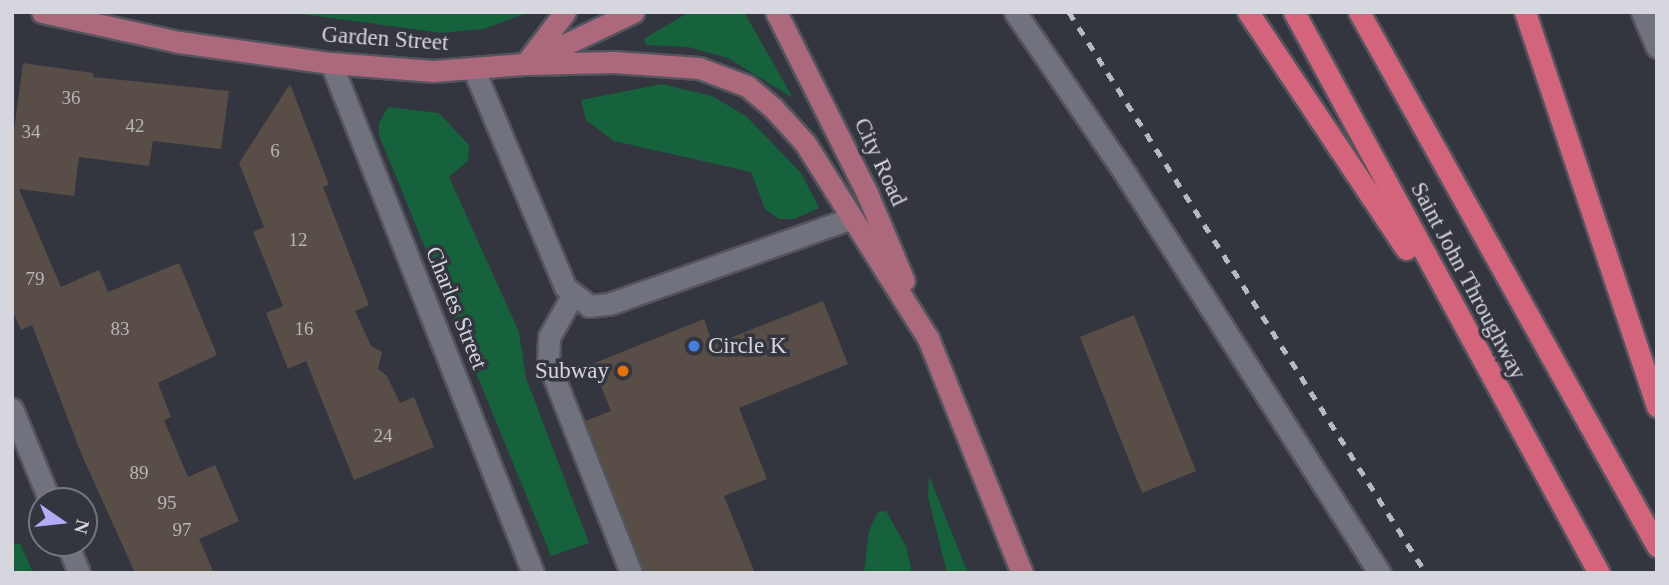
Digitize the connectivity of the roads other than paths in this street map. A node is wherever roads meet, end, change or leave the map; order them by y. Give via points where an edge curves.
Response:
1 (42, 12) edge
2 (565, 12) edge
3 (632, 12) edge
4 (776, 12) edge
5 (1015, 12) edge
6 (1248, 12) edge
7 (1294, 12) edge
8 (1359, 12) edge
9 (1525, 12) edge
10 (1642, 12) edge
11 (62, 16) edge
12 (1657, 47) edge
13 (331, 63) junction
14 (524, 64) junction
15 (474, 71) junction
16 (852, 218) junction
17 (572, 296) junction
18 (928, 338) junction
19 (1499, 394) junction
20 (1657, 406) edge
21 (12, 409) edge
22 (44, 487) edge
23 (1657, 546) edge
24 (533, 573) edge
25 (631, 573) edge
26 (1022, 573) edge
27 (1380, 573) edge
28 (1599, 573) edge

1 - 11 main road, Garden Street
2 - 14 main road
3 - 14 main road, Garden Street
4 - 18 main road, City Road via 867,193
5 - 27 street via 1126,175
6 - 19 highway
7 - 19 highway, Saint John Throughway
8 - 23 highway, Saint John Throughway
9 - 20 highway
10 - 12 street
11 - 13 main road, Garden Street via 133,34
13 - 15 main road, Garden Street
13 - 24 street, Charles Street
14 - 15 main road, Garden Street
14 - 16 main road via 655,63 699,68 747,86 805,143
15 - 17 street
16 - 17 street via 609,304 589,306
16 - 18 main road
17 - 25 street via 549,337 548,362
18 - 26 main road
19 - 28 highway, Saint John Throughway
21 - 22 street

